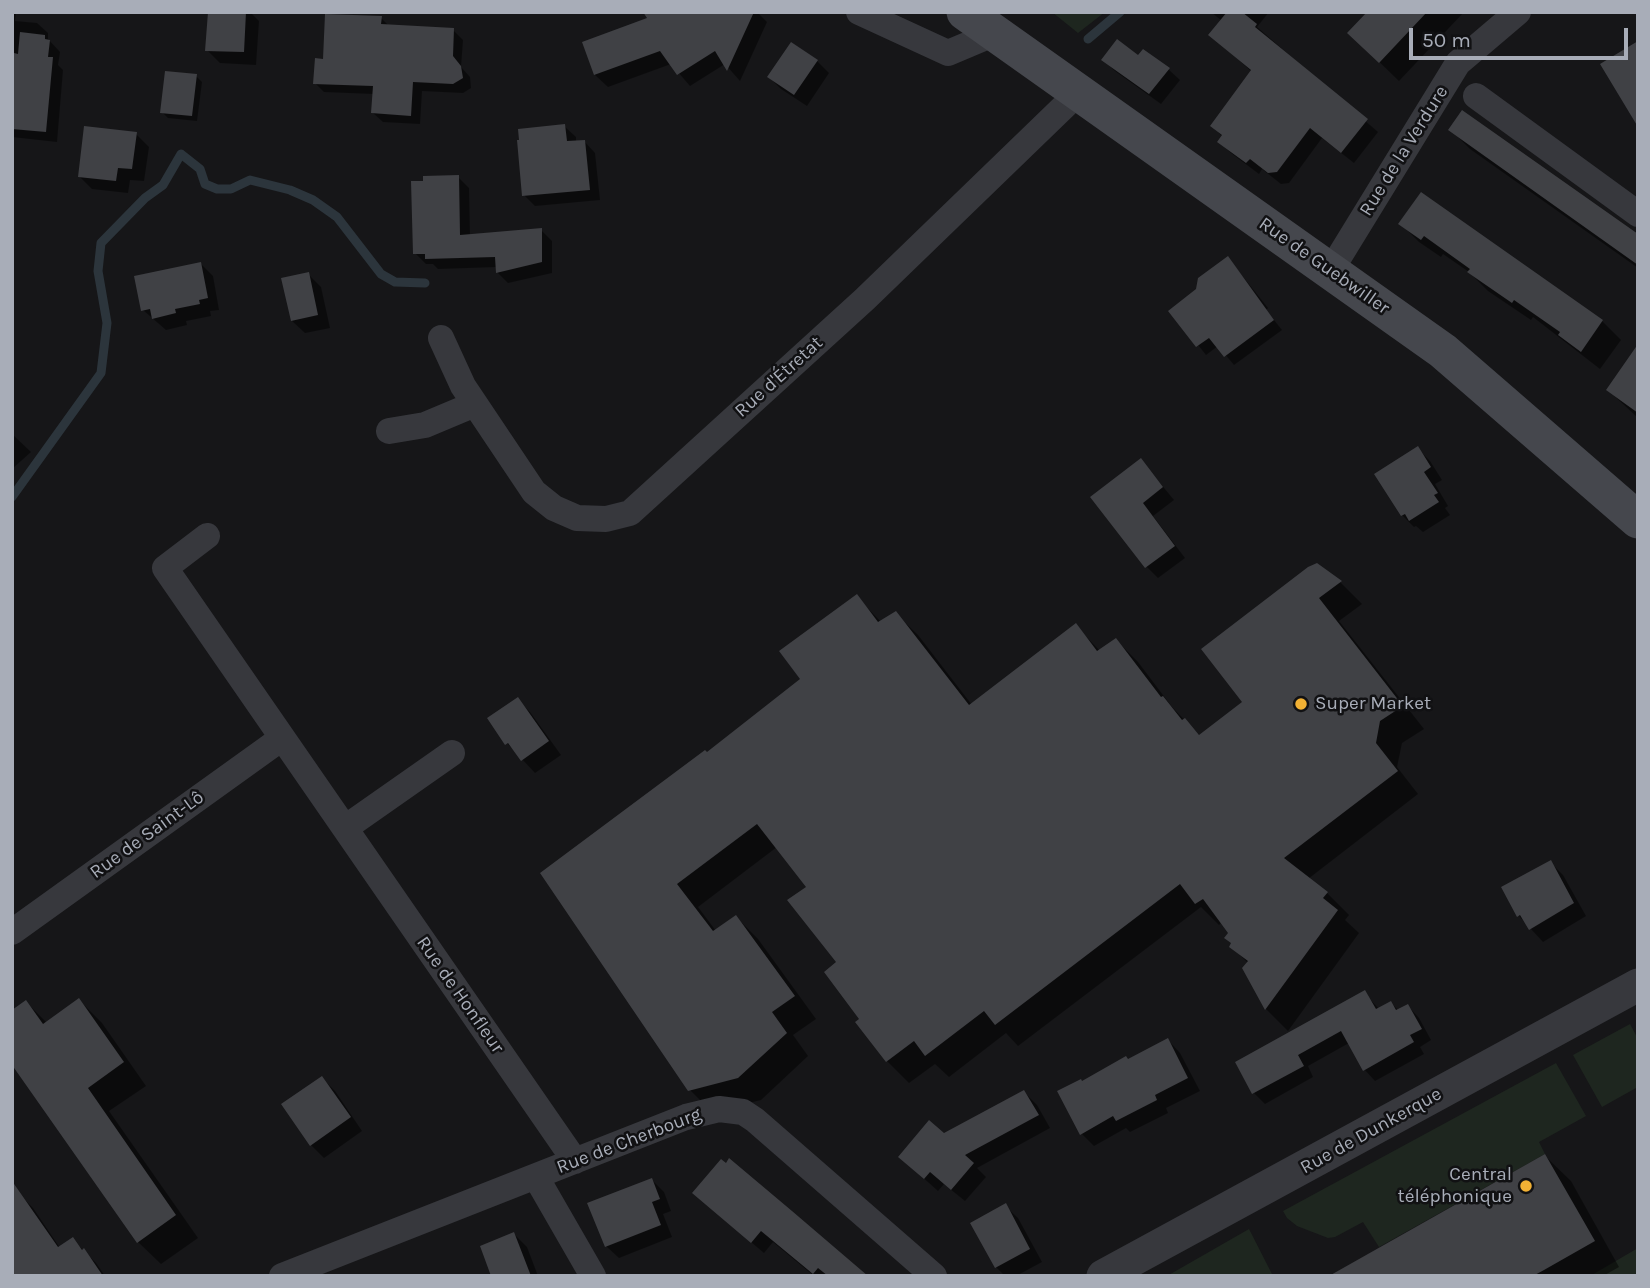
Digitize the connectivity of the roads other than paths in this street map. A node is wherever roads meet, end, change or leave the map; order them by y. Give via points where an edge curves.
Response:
1 (859, 12) edge
2 (1518, 12) edge
3 (979, 23) edge
4 (1078, 93) junction
5 (1476, 96) dead end
6 (1638, 214) edge
7 (1331, 270) junction
8 (441, 338) dead end
9 (475, 404) junction
10 (389, 430) dead end
11 (1638, 520) edge
12 (206, 536) dead end
13 (282, 738) junction
14 (452, 753) dead end
15 (345, 828) junction
16 (12, 932) edge
17 (1638, 985) edge
18 (575, 1161) junction
19 (536, 1177) junction
20 (282, 1276) edge
21 (593, 1276) edge
22 (934, 1276) edge
23 (1103, 1276) edge

1 - 3 street, Rue de Guebwiller via 948,53
2 - 7 street, Rue de la Verdure via 1458,63
3 - 4 main road, Rue de Guebwiller
4 - 7 main road, Rue de Guebwiller
4 - 9 street, Rue d'Étretat via 864,299 630,513 606,519 577,518 554,508 534,492
5 - 6 street
7 - 11 main road, Rue de Guebwiller via 1443,351
8 - 9 street, Rue d'Étretat
9 - 10 street via 425,425
12 - 13 street, Rue de Honfleur via 165,568
13 - 15 street, Rue de Honfleur
13 - 16 street, Rue de Saint-Lô
14 - 15 street
15 - 18 street, Rue de Honfleur
17 - 23 street, Rue de Dunkerque
18 - 19 street, Rue de Cherbourg
18 - 22 street, Rue de Cherbourg via 706,1112 743,1112
19 - 20 street, Rue de Cherbourg
19 - 21 street

